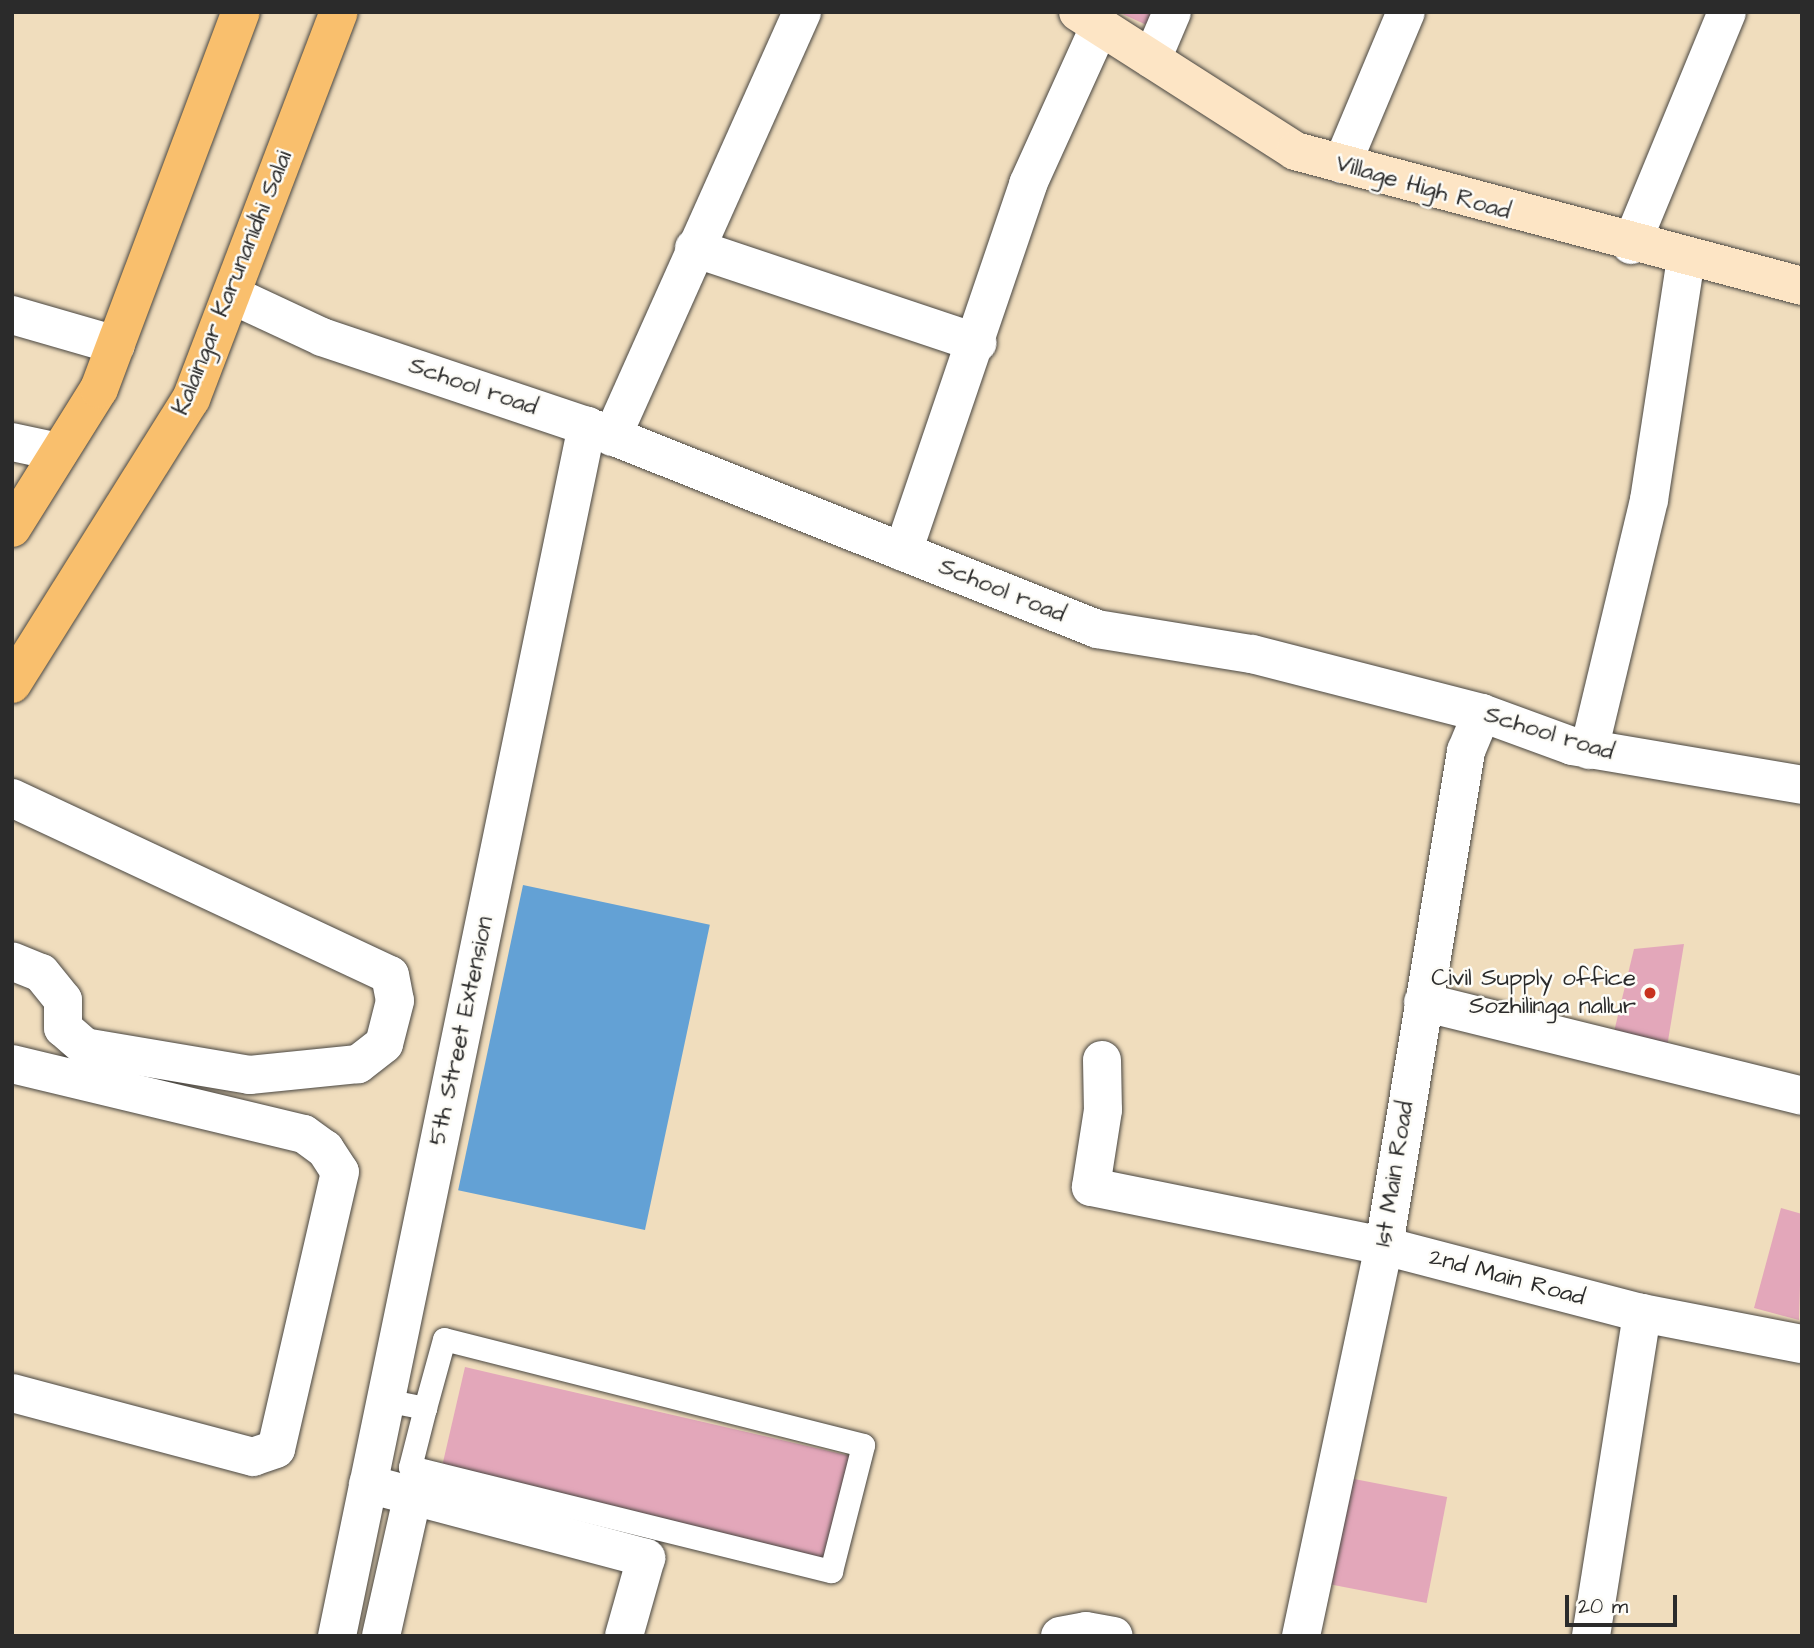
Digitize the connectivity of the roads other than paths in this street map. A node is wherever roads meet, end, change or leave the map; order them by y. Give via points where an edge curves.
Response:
1 (241, 12) edge
2 (339, 12) edge
3 (802, 12) edge
4 (1172, 12) edge
5 (1406, 12) edge
6 (1727, 12) edge
7 (1089, 18) edge
8 (1152, 59) junction
9 (1342, 164) junction
10 (1630, 245) junction
11 (694, 248) junction
12 (1686, 258) junction
13 (1802, 286) edge
14 (232, 295) junction
15 (12, 315) edge
16 (978, 343) junction
17 (116, 345) junction
18 (600, 431) junction
19 (12, 442) edge
20 (59, 452) junction
21 (12, 528) edge
22 (903, 552) junction
23 (12, 684) edge
24 (1482, 713) junction
25 (1589, 750) junction
26 (1802, 785) edge
27 (12, 798) edge
28 (12, 961) edge
29 (1423, 1002) junction
30 (1102, 1060) dead end
31 (12, 1064) edge
32 (1802, 1096) edge
33 (1384, 1246) junction
34 (1642, 1313) junction
35 (1802, 1344) edge
36 (12, 1392) edge
37 (385, 1400) junction
38 (425, 1408) junction
39 (368, 1483) junction
40 (413, 1494) junction
41 (392, 1633) edge
42 (337, 1636) edge
43 (624, 1636) edge
44 (1060, 1636) edge
45 (1114, 1636) edge
46 (1301, 1636) edge
47 (1591, 1636) edge

1 - 17 main road
2 - 14 main road, Kalaingar Karunanidhi Salai
3 - 11 street, 5th Street Extension
4 - 8 street
5 - 9 street
6 - 10 street
7 - 8 street, Village High Road
7 - 16 street via 1028,184
8 - 9 street, Village High Road via 1295,151
9 - 10 street, Village High Road
10 - 12 street, Village High Road
11 - 16 street
11 - 18 street, 5th Street Extension
12 - 13 street, Village High Road
12 - 25 street via 1648,500
14 - 18 street, School road via 322,337
14 - 23 main road, Kalaingar Karunanidhi Salai via 191,400
15 - 17 street
16 - 22 street
17 - 20 main road via 99,389
18 - 22 street, School road
18 - 37 street, 5th Street Extension
19 - 20 street
20 - 21 main road
22 - 24 street, School road via 1097,629 1252,654
24 - 25 street, School road
24 - 29 street, 1st Main Road via 1466,751
25 - 26 street, School road
27 - 28 street via 390,975 395,1001 384,1044 358,1064 250,1075 85,1047 63,1028 63,1000 41,973
29 - 32 street
29 - 33 street, 1st Main Road
30 - 33 street, 2nd Main Road via 1103,1110 1091,1186
31 - 36 street via 303,1134 326,1149 340,1171 276,1449 253,1457
33 - 34 street, 2nd Main Road
33 - 46 street, 1st Main Road
34 - 35 street, 2nd Main Road
34 - 47 street
37 - 38 lane
37 - 39 street, 5th Street Extension
38 - 38 lane via 410,1467 831,1571 863,1445 444,1339
39 - 40 street
39 - 42 street, 5th Street Extension
40 - 41 street
40 - 43 street via 646,1558
44 - 45 street via 1086,1630

